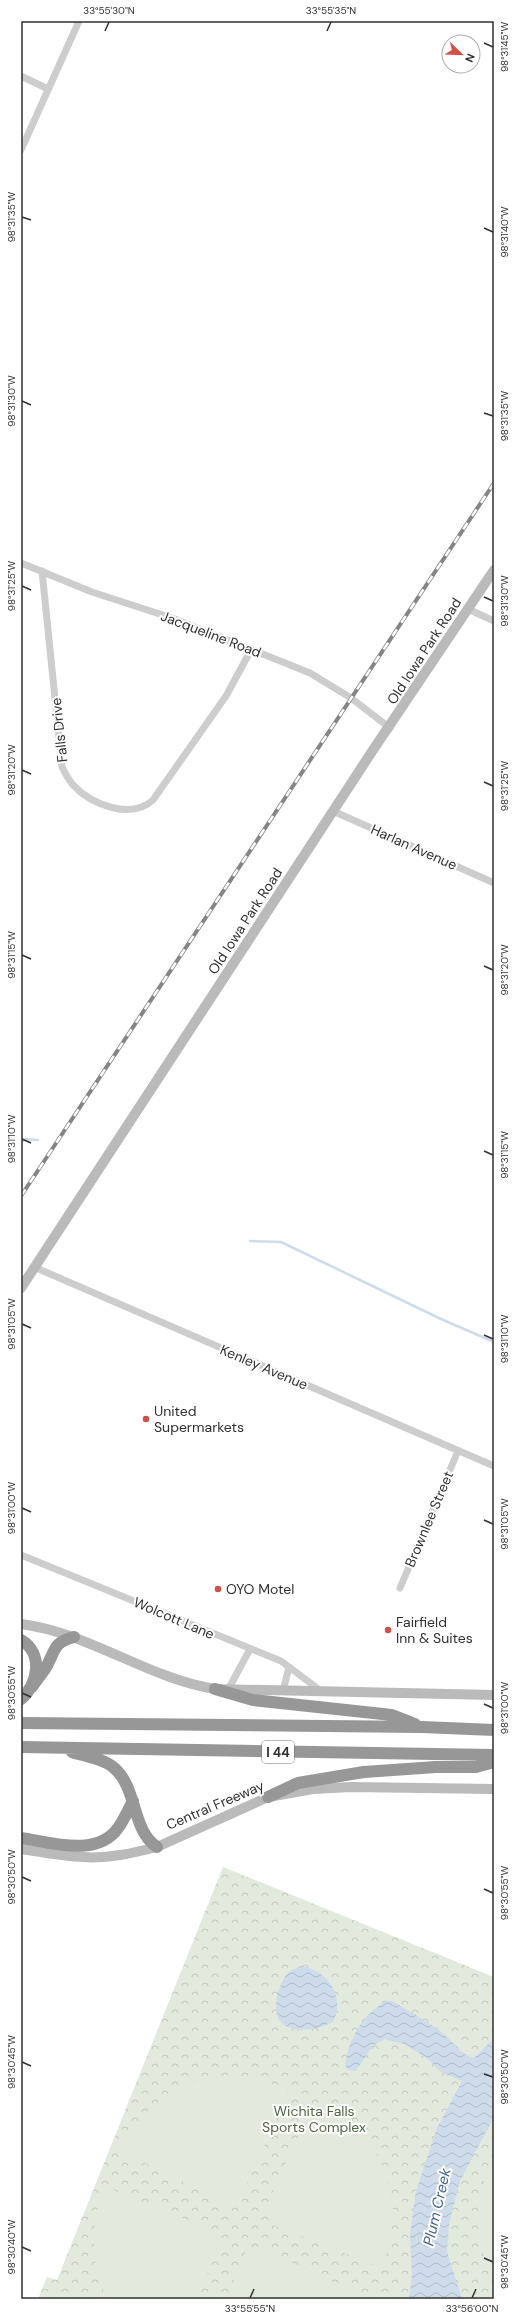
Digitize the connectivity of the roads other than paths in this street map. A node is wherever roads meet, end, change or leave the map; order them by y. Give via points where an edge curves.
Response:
1 (78, 21) edge
2 (21, 76) edge
3 (48, 89) junction
4 (21, 150) edge
5 (21, 563) edge
6 (494, 570) edge
7 (42, 571) junction
8 (468, 609) junction
9 (494, 621) edge
10 (251, 650) junction
11 (390, 728) junction
12 (333, 811) junction
13 (494, 883) edge
14 (34, 1267) junction
15 (21, 1288) edge
16 (458, 1450) junction
17 (494, 1466) edge
18 (21, 1555) edge
19 (400, 1588) dead end
20 (21, 1624) edge
21 (74, 1637) junction
22 (21, 1640) edge
23 (250, 1649) junction
24 (289, 1667) junction
25 (32, 1687) junction
26 (215, 1689) junction
27 (228, 1690) junction
28 (283, 1691) junction
29 (321, 1691) junction
30 (494, 1695) edge
31 (21, 1699) edge
32 (21, 1723) edge
33 (422, 1727) junction
34 (494, 1730) edge
35 (21, 1747) edge
36 (62, 1748) junction
37 (494, 1755) edge
38 (494, 1762) edge
39 (494, 1789) edge
40 (268, 1797) junction
41 (133, 1801) junction
42 (21, 1838) edge
43 (157, 1847) junction
44 (21, 1849) edge

1 - 3 street
2 - 3 street
3 - 4 street
5 - 7 street, Jacqueline Road
6 - 8 main road, Old Iowa Park Road
7 - 10 street, Jacqueline Road
7 - 10 street, Falls Drive via 62,767 72,784 87,796 114,808 135,810 147,806 153,800 226,696
8 - 9 street
8 - 11 main road, Old Iowa Park Road
10 - 11 street, Jacqueline Road via 325,681
11 - 12 main road, Old Iowa Park Road
12 - 13 street, Harlan Avenue
12 - 14 main road, Old Iowa Park Road
14 - 15 main road, Old Iowa Park Road
14 - 16 street, Kenley Avenue
16 - 17 street, Kenley Avenue
16 - 19 street, Brownlee Street
18 - 23 street, Wolcott Lane
20 - 21 main road via 51,1629
21 - 25 highway via 55,1646 45,1668
21 - 26 main road via 158,1674 190,1685
22 - 25 highway via 30,1648 33,1655 36,1674
23 - 24 street, Wolcott Lane via 281,1661
23 - 27 street
24 - 28 street
24 - 29 street, Wolcott Lane
25 - 31 highway
26 - 27 main road
26 - 33 highway via 253,1700 392,1715
27 - 28 main road
28 - 29 main road
29 - 30 main road
32 - 33 highway, I 44
33 - 34 highway, I 44
35 - 36 highway, I 44
36 - 37 highway, I 44
36 - 41 highway via 112,1766 122,1777
38 - 40 highway via 476,1767 364,1772 298,1783
39 - 40 main road, Central Freeway via 350,1787 313,1789
40 - 43 main road, Central Freeway
41 - 42 highway via 117,1829 107,1838 92,1844 82,1846
41 - 43 highway via 145,1836
43 - 44 main road, Central Freeway via 111,1856 84,1858

